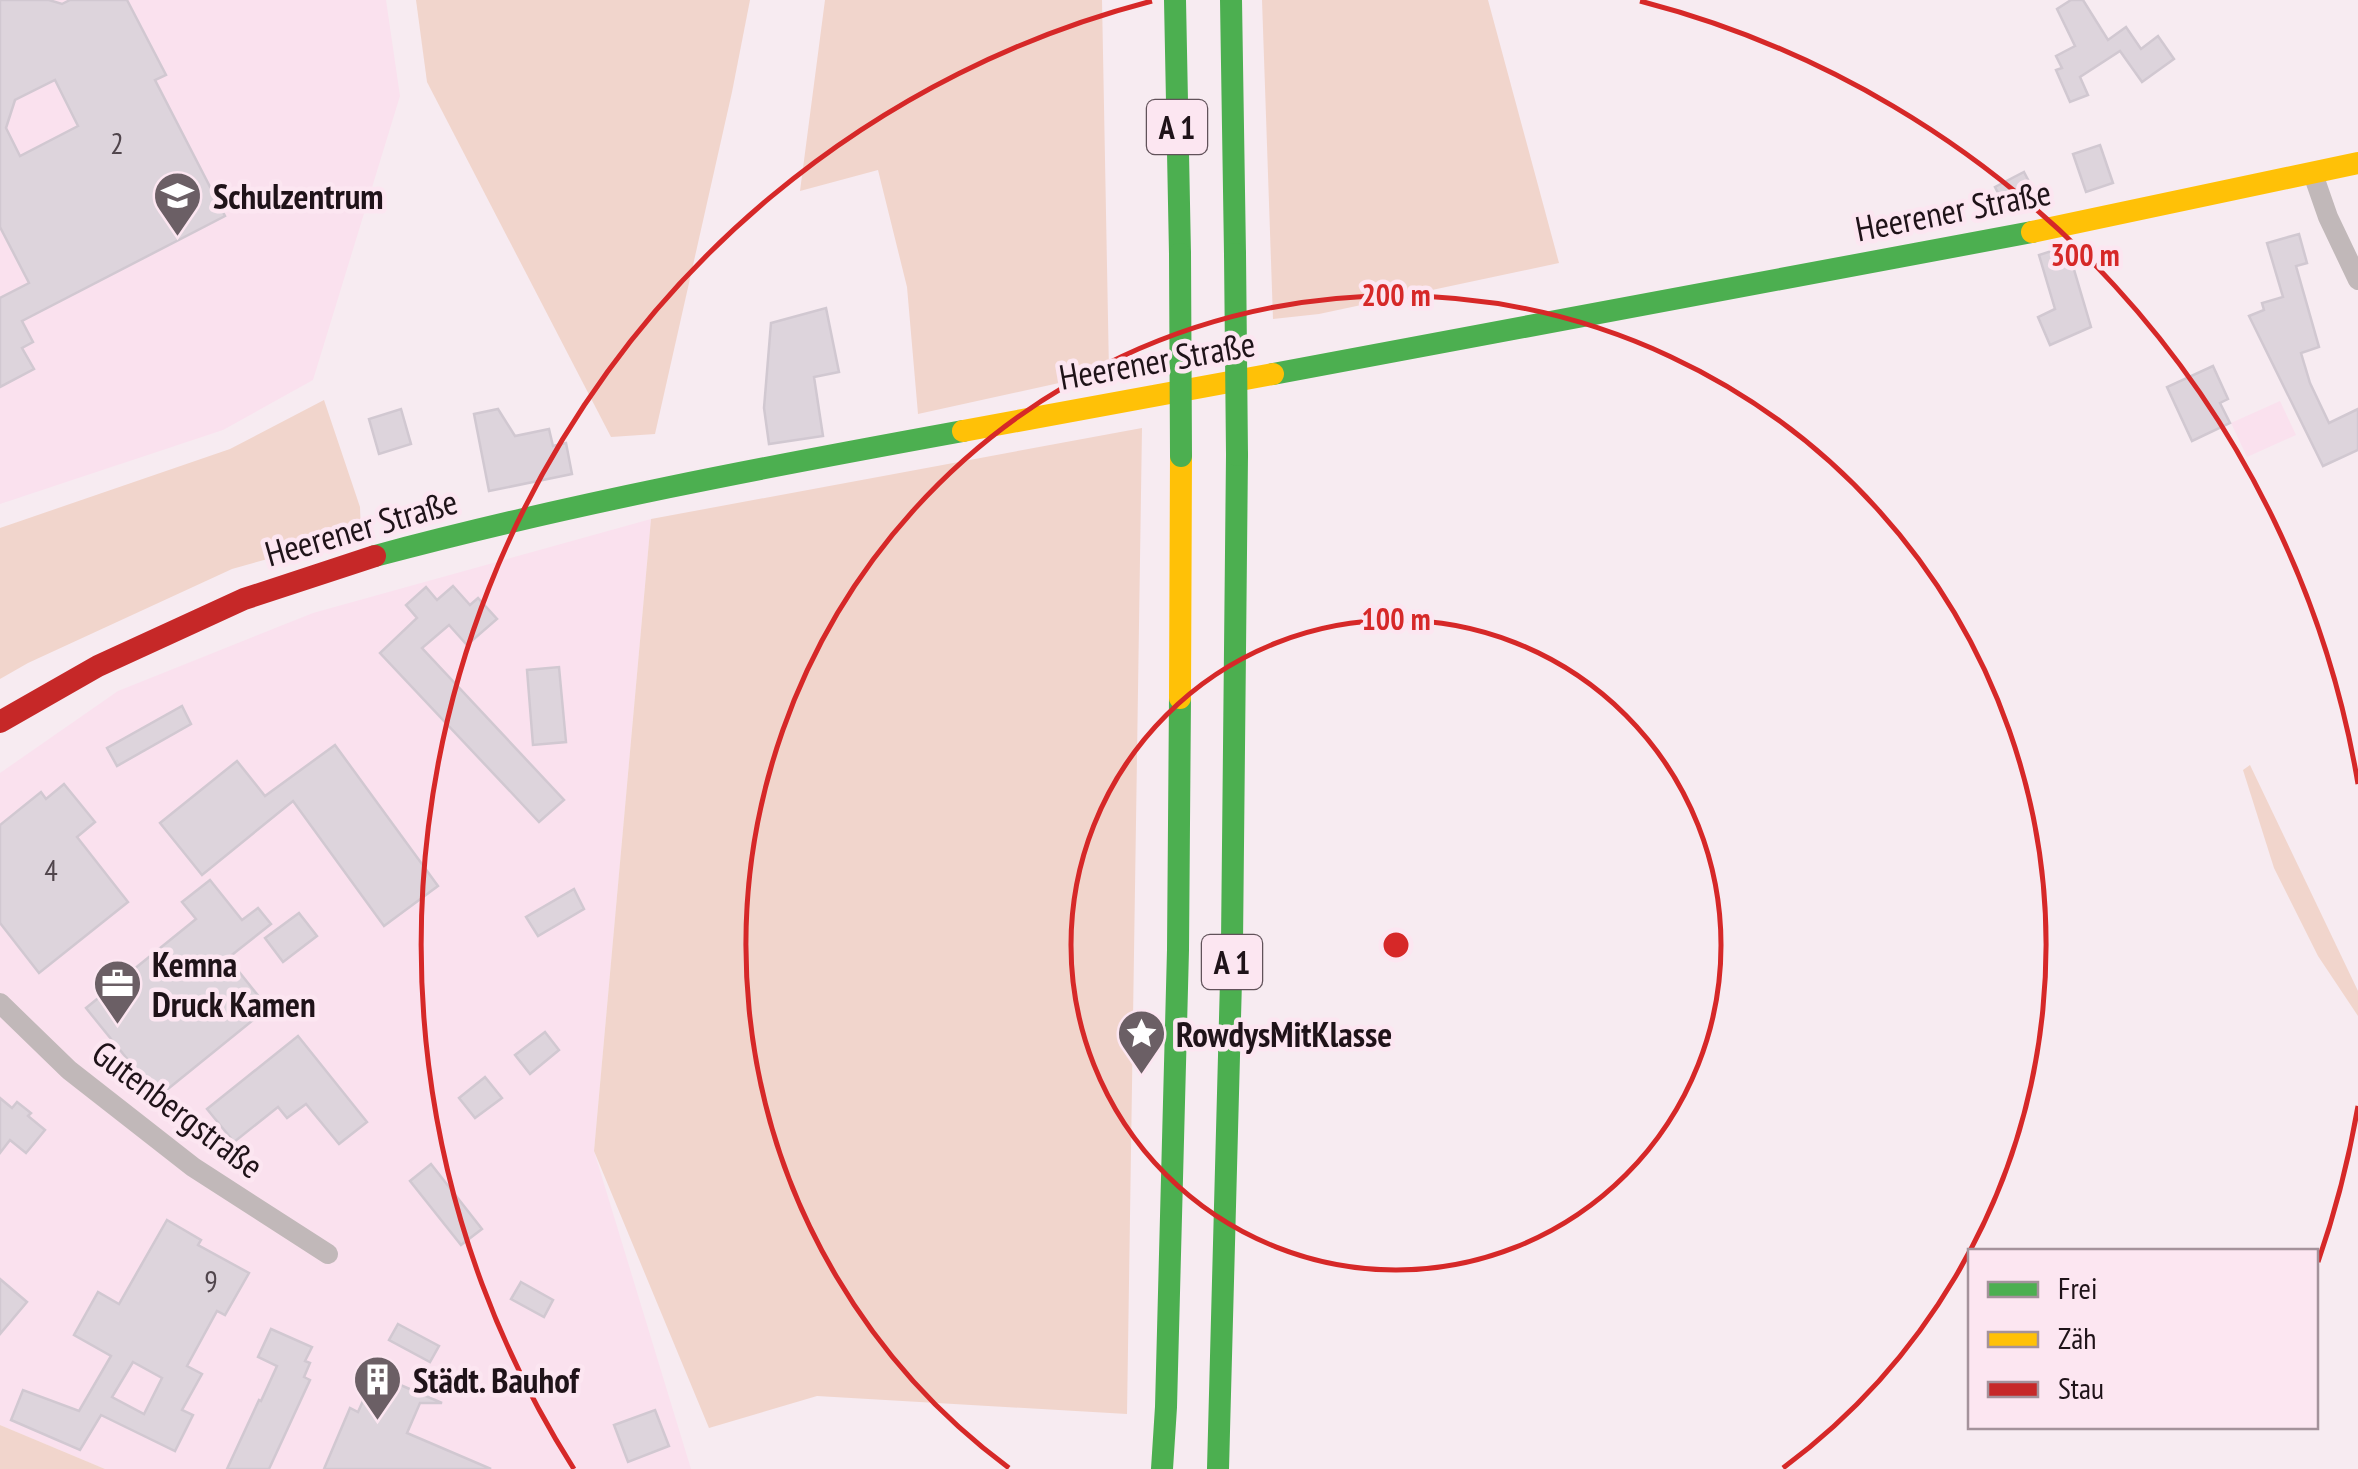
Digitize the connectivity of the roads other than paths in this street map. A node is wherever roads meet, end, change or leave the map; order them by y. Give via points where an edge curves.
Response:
1 (1175, 0) edge
2 (1230, 0) edge
3 (2358, 163) edge
4 (2313, 174) junction
5 (2358, 280) edge
6 (0, 722) edge
7 (0, 1003) edge
8 (328, 1254) dead end
9 (1162, 1469) edge
10 (1218, 1469) edge

1 - 9 main road, A 1, bridge via 1178,950
2 - 10 main road, A 1, bridge via 1237,455
3 - 4 main road, Heerener Straße
4 - 5 street
4 - 6 main road, Heerener Straße via 496,524 244,599 98,666
7 - 8 street, Gutenbergstraße via 69,1070 184,1161

